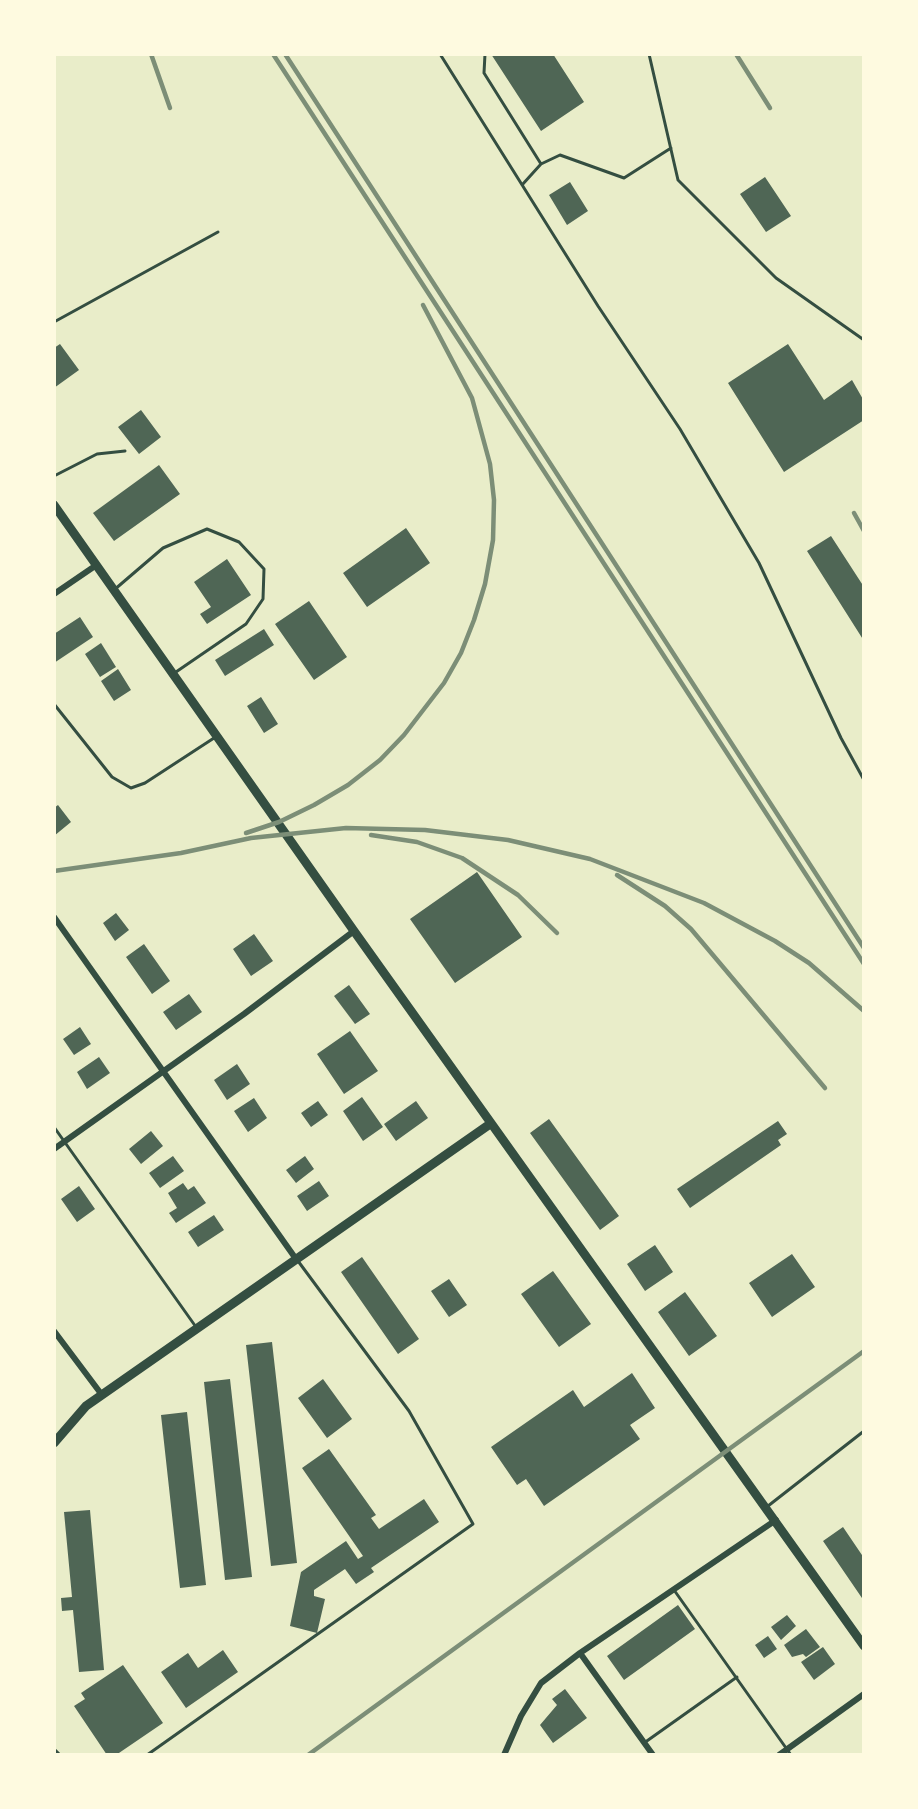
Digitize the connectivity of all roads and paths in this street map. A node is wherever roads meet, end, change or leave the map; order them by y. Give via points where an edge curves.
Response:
1 (440, 54) edge
2 (485, 54) edge
3 (649, 54) edge
4 (671, 148) junction
5 (541, 164) junction
6 (522, 185) junction
7 (219, 232) dead end
8 (54, 322) edge
9 (864, 340) edge
10 (125, 452) dead end
11 (54, 476) edge
12 (54, 505) edge
13 (95, 566) junction
14 (113, 591) junction
15 (54, 594) edge
16 (172, 675) junction
17 (54, 704) edge
18 (216, 737) junction
19 (864, 780) edge
20 (54, 917) edge
21 (354, 931) junction
22 (163, 1071) junction
23 (490, 1124) junction
24 (54, 1127) edge
25 (64, 1141) junction
26 (54, 1149) edge
27 (296, 1259) junction
28 (197, 1329) junction
29 (54, 1331) edge
30 (102, 1395) junction
31 (864, 1431) edge
32 (54, 1443) edge
33 (766, 1507) junction
34 (776, 1521) junction
35 (674, 1589) junction
36 (864, 1646) edge
37 (580, 1653) junction
38 (737, 1677) junction
39 (864, 1694) edge
40 (644, 1743) junction
41 (54, 1751) edge
42 (789, 1752) edge
43 (58, 1755) edge
44 (147, 1755) edge
45 (504, 1755) edge
46 (653, 1755) edge
47 (779, 1755) edge

1 - 6 lane
2 - 5 lane via 484,73
3 - 4 lane
4 - 5 lane via 624,178 560,155
4 - 9 lane via 678,180 776,278
5 - 6 lane
6 - 19 lane via 680,429 759,563
7 - 8 lane
10 - 11 lane via 97,454
12 - 13 main road
13 - 14 main road
13 - 15 street
14 - 16 main road
14 - 16 lane via 162,548 207,529 239,542 264,569 263,598 246,624
16 - 18 main road
17 - 18 lane via 111,777 131,788
18 - 21 main road
20 - 22 street
21 - 22 street
21 - 23 main road
22 - 25 street
22 - 27 street
23 - 27 main road
23 - 33 main road
24 - 25 lane
25 - 26 street
25 - 28 lane
27 - 28 main road
27 - 44 lane via 409,1411 473,1524
28 - 30 main road
29 - 30 street
30 - 32 main road via 86,1406
31 - 33 lane
33 - 34 main road
34 - 35 street
34 - 36 main road
35 - 37 street
35 - 38 lane
37 - 40 street
37 - 45 street via 541,1683
38 - 40 lane
38 - 42 lane
39 - 42 street
40 - 46 street
41 - 43 street
42 - 47 street

